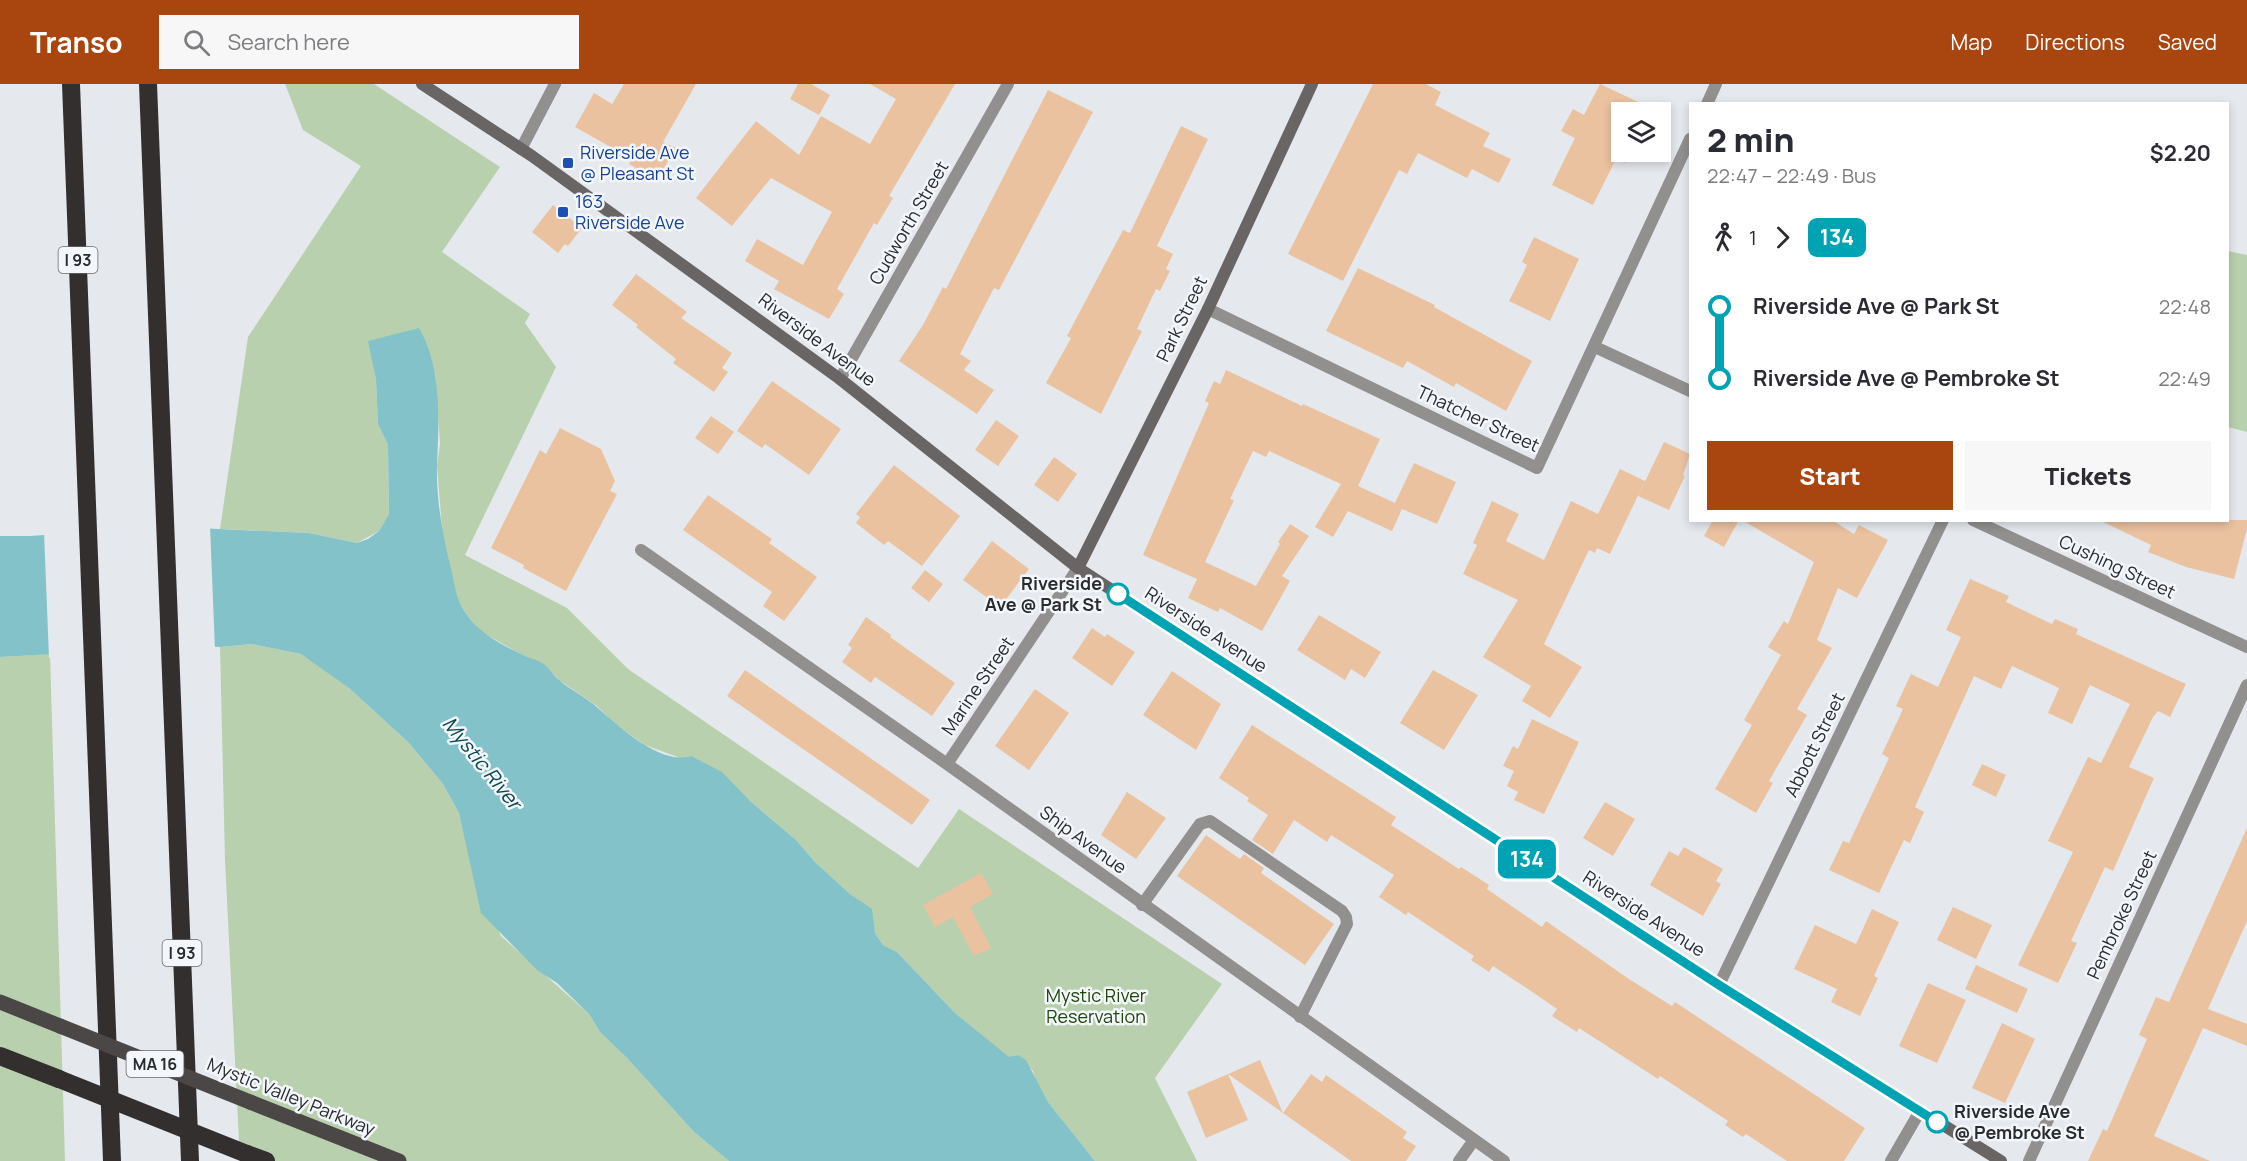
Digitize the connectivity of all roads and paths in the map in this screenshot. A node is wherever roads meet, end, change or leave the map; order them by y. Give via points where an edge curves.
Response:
1 (71, 84) edge
2 (148, 84) edge
3 (422, 84) edge
4 (555, 84) edge
5 (1008, 84) edge
6 (1312, 84) edge
7 (1716, 84) edge
8 (437, 88) edge
9 (1708, 102) edge
10 (1689, 141) edge
11 (521, 149) junction
12 (1208, 309) junction
13 (1595, 347) junction
14 (840, 379) junction
15 (1689, 391) edge
16 (1942, 522) edge
17 (1977, 522) edge
18 (640, 550) dead end
19 (1078, 568) junction
20 (2247, 646) edge
21 (2247, 685) edge
22 (947, 764) junction
23 (1142, 905) junction
24 (1719, 985) junction
25 (0, 1002) edge
26 (1300, 1017) junction
27 (0, 1056) edge
28 (1920, 1111) junction
29 (1474, 1140) junction
30 (112, 1161) edge
31 (190, 1161) edge
32 (266, 1161) edge
33 (399, 1161) edge
34 (1459, 1161) edge
35 (1504, 1161) edge
36 (1891, 1161) edge
37 (2001, 1161) edge
38 (2029, 1161) edge

1 - 30 highway, I 93
2 - 31 highway, I 93
3 - 8 main road, Riverside Avenue
4 - 11 street
5 - 14 street, Cudworth Street
6 - 12 main road, Park Street
7 - 9 street
8 - 11 main road, Riverside Avenue
10 - 13 street, Thatcher Street
11 - 14 main road, Riverside Avenue
12 - 13 street, Thatcher Street via 1537,468
12 - 19 main road, Park Street
13 - 15 street
14 - 19 main road, Riverside Avenue
16 - 24 street, Abbott Street
17 - 20 street, Cushing Street
18 - 22 street, Ship Avenue
19 - 22 street, Marine Street
19 - 24 main road, Riverside Avenue
21 - 38 street, Pembroke Street
22 - 23 street, Ship Avenue
23 - 26 street, Ship Avenue
23 - 26 street via 1200,824 1210,821 1342,911 1347,924
24 - 28 main road, Riverside Avenue
25 - 33 main road, Mystic Valley Parkway / MA 16, bridge
26 - 29 street, Ship Avenue
27 - 32 highway, bridge
28 - 36 street
28 - 37 main road, Riverside Avenue
29 - 34 street
29 - 35 street, Ship Avenue

